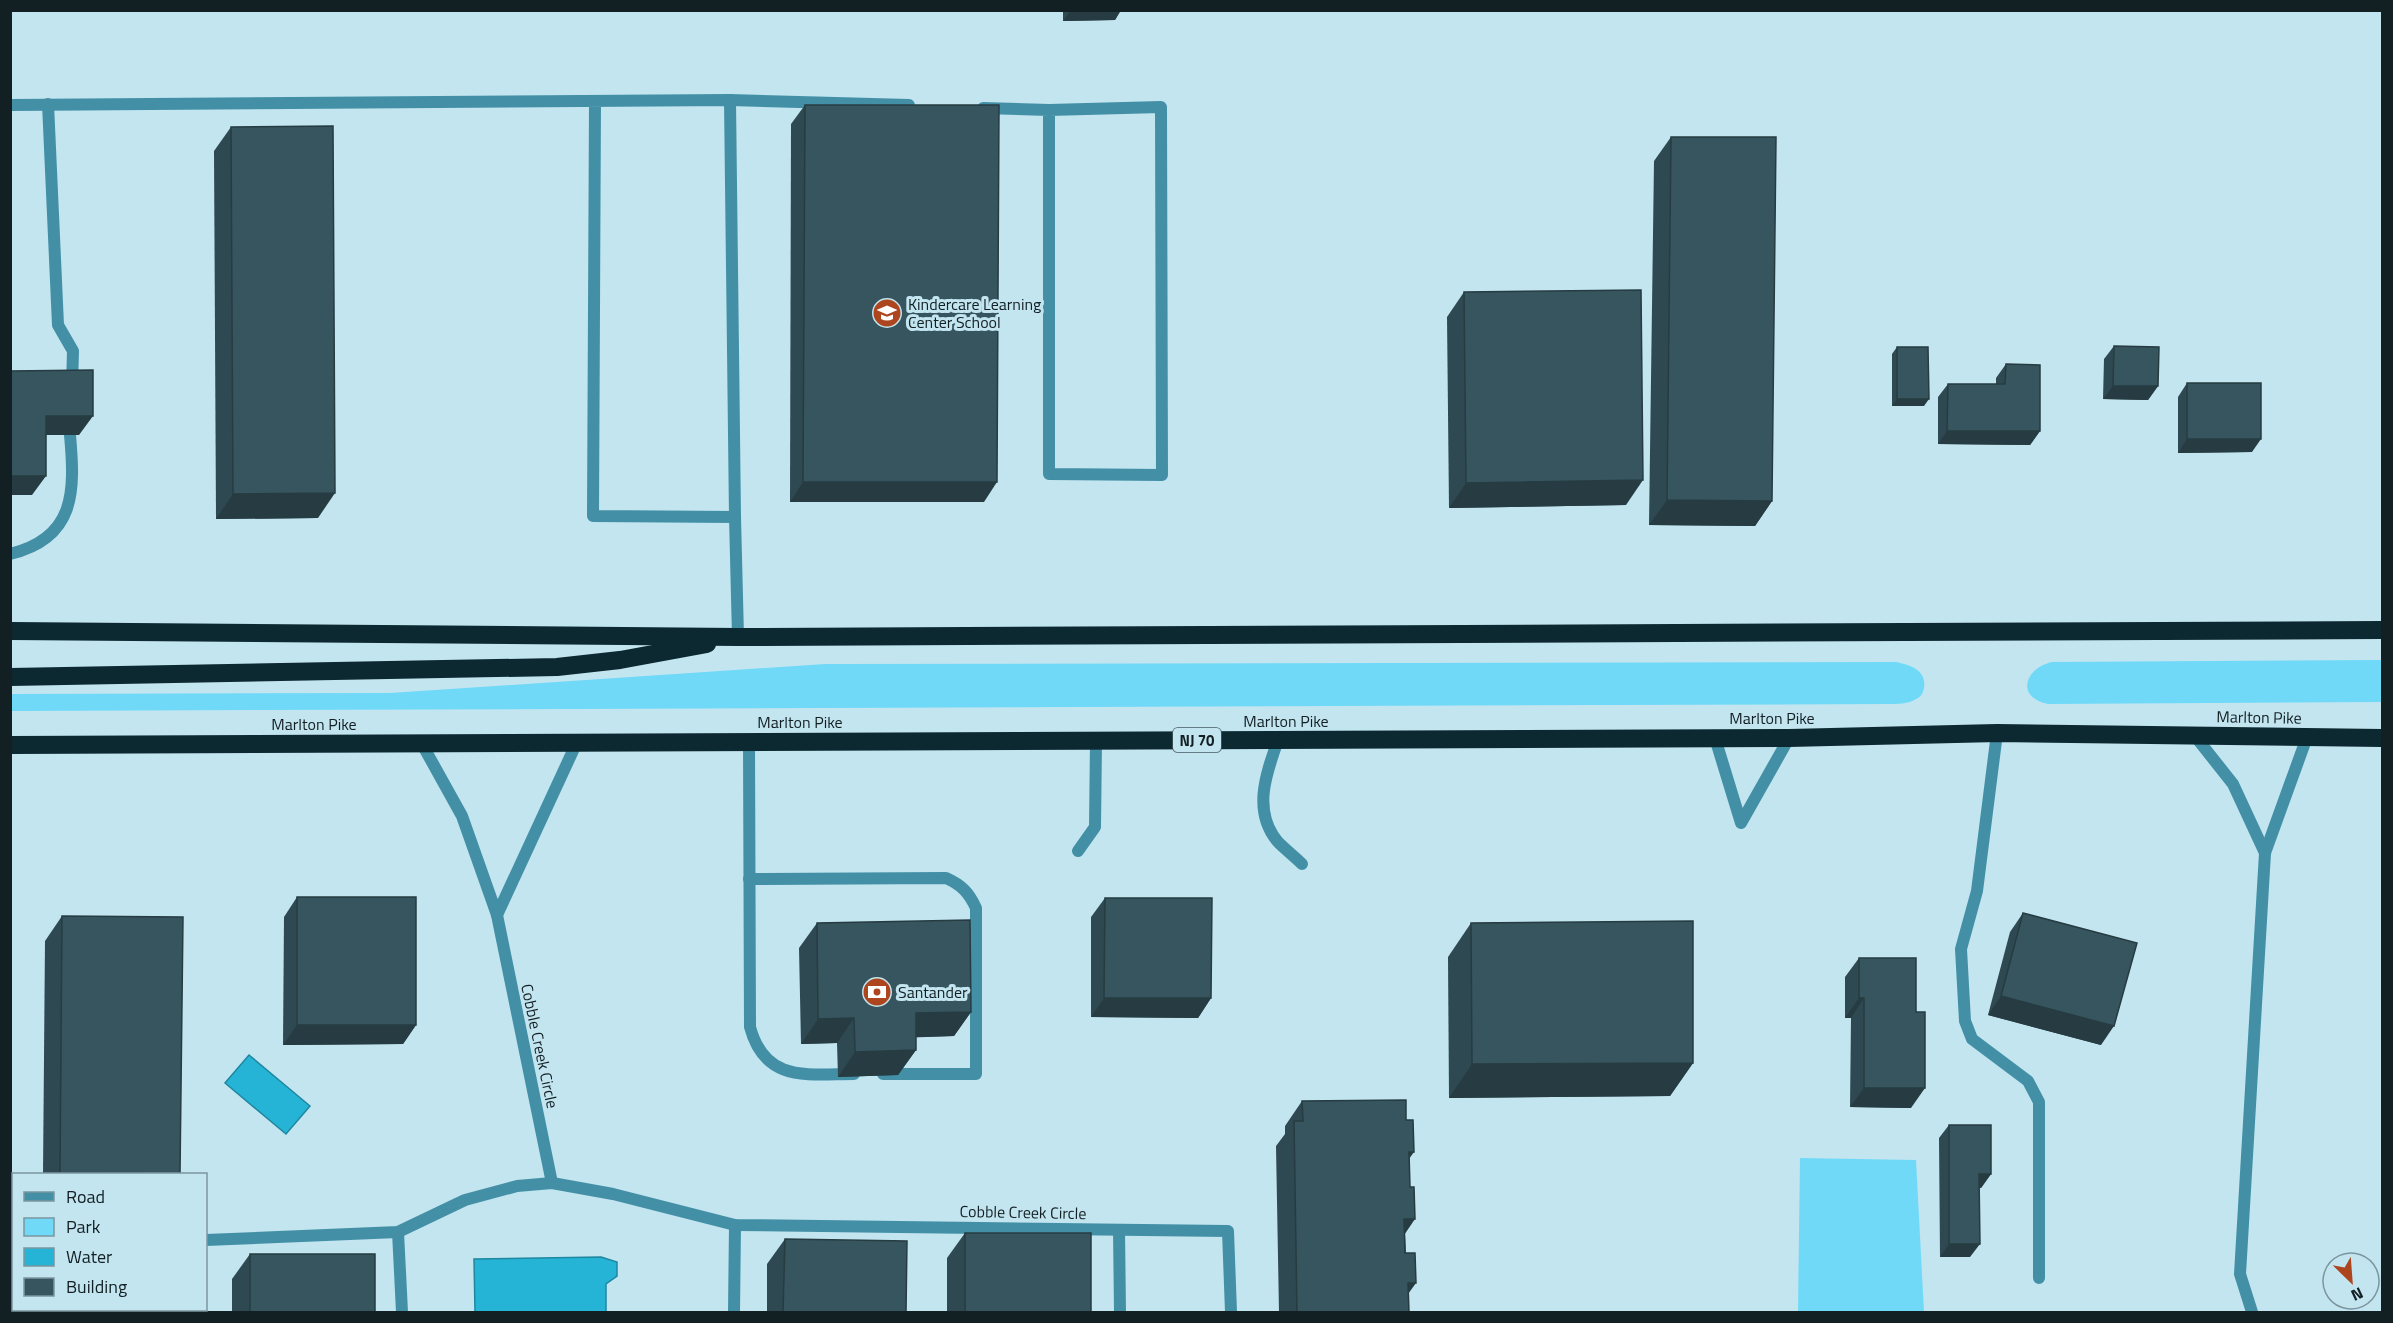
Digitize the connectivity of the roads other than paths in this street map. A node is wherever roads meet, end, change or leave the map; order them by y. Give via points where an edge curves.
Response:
1 (730, 100) junction
2 (595, 102) junction
3 (48, 104) junction
4 (10, 105) edge
5 (919, 106) edge
6 (967, 107) edge
7 (1049, 110) junction
8 (72, 390) edge
9 (70, 435) edge
10 (735, 517) junction
11 (10, 554) edge
12 (2382, 630) edge
13 (10, 631) edge
14 (738, 637) junction
15 (10, 677) edge
16 (1997, 733) junction
17 (2195, 736) junction
18 (2307, 737) junction
19 (1715, 738) junction
20 (1789, 738) junction
21 (2382, 738) edge
22 (1278, 740) junction
23 (1096, 741) junction
24 (577, 742) junction
25 (749, 742) junction
26 (422, 744) junction
27 (10, 745) edge
28 (1078, 852) dead end
29 (2265, 853) junction
30 (1302, 864) dead end
31 (749, 879) junction
32 (497, 915) junction
33 (552, 1183) junction
34 (735, 1225) junction
35 (1119, 1230) junction
36 (398, 1232) junction
37 (207, 1240) edge
38 (2038, 1278) dead end
39 (402, 1312) edge
40 (734, 1312) edge
41 (1120, 1312) edge
42 (1232, 1312) edge
43 (2252, 1312) edge

1 - 2 street
1 - 5 street
1 - 10 street
2 - 3 street
2 - 10 street via 593,516
3 - 4 street
3 - 8 street via 58,325 73,351
6 - 7 street
7 - 7 street via 1161,107 1162,475 1049,474
9 - 11 street via 72,498 62,520 47,538
10 - 14 street
12 - 14 highway
13 - 14 highway
14 - 15 highway via 642,656 557,667
16 - 17 highway, Marlton Pike / NJ 70
16 - 20 highway, Marlton Pike / NJ 70
16 - 38 street via 1977,891 1960,949 1965,1021 1972,1039 2028,1081 2039,1102
17 - 18 highway, Marlton Pike / NJ 70
17 - 29 street via 2233,784
18 - 21 highway, Marlton Pike / NJ 70
18 - 29 street
19 - 20 highway, Marlton Pike / NJ 70
19 - 20 street via 1742,823
19 - 22 highway, Marlton Pike / NJ 70
22 - 23 highway, Marlton Pike / NJ 70
22 - 30 street via 1266,774 1262,807 1278,841
23 - 25 highway, Marlton Pike / NJ 70
23 - 28 street via 1095,828
24 - 25 highway, Marlton Pike / NJ 70
24 - 26 highway, Marlton Pike / NJ 70
24 - 32 street
25 - 31 street
26 - 27 highway, Marlton Pike / NJ 70
26 - 32 street, Cobble Creek Circle via 462,816
29 - 43 street via 2240,1274
31 - 31 street via 946,878 960,884 976,908 976,1074 798,1074 780,1070 765,1059 754,1044 750,1027
32 - 33 street, Cobble Creek Circle
33 - 34 street, Cobble Creek Circle
33 - 36 street, Cobble Creek Circle via 518,1186 465,1200
34 - 35 street, Cobble Creek Circle
34 - 40 street
35 - 41 street
35 - 42 street, Cobble Creek Circle via 1228,1231
36 - 37 street, Cobble Creek Circle
36 - 39 street

